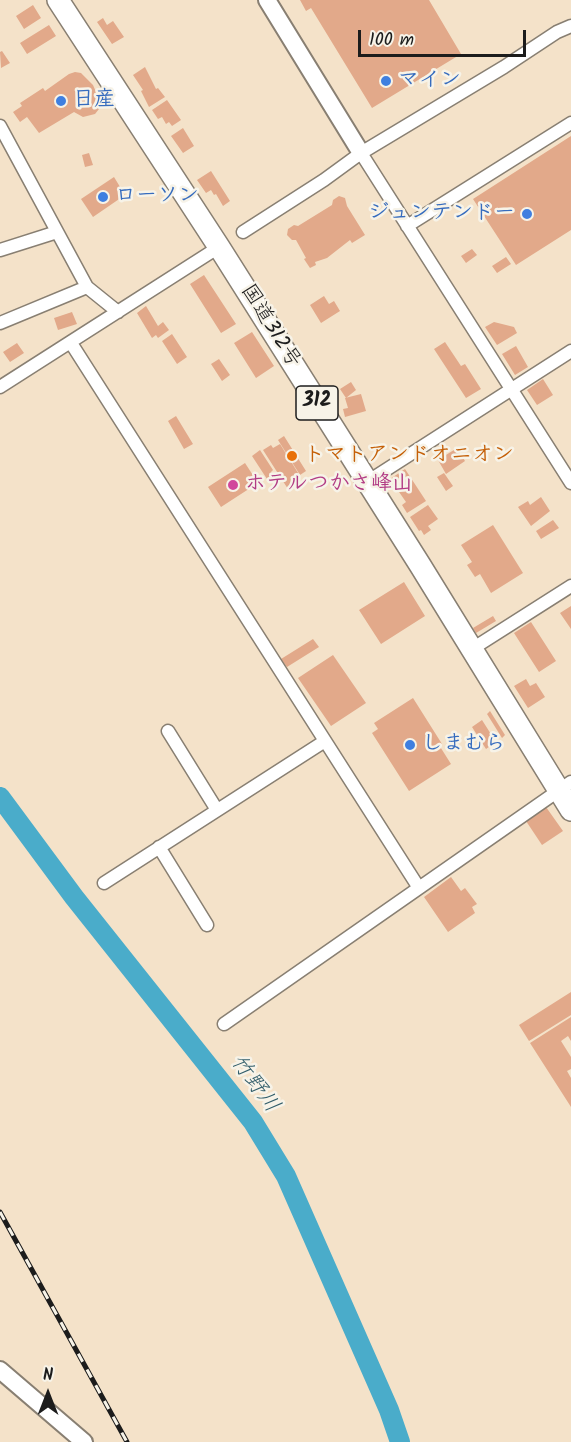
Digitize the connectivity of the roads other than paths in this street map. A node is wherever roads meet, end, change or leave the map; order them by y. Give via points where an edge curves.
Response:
1 (58, 0) edge
2 (267, 0) edge
3 (571, 26) edge
4 (571, 123) edge
5 (0, 126) edge
6 (3, 141) edge
7 (361, 153) junction
8 (407, 226) junction
9 (57, 232) junction
10 (243, 232) dead end
11 (219, 247) junction
12 (0, 250) edge
13 (87, 287) junction
14 (118, 312) junction
15 (0, 323) edge
16 (71, 343) junction
17 (571, 351) edge
18 (0, 387) edge
19 (511, 390) junction
20 (367, 482) junction
21 (571, 483) edge
22 (571, 586) edge
23 (472, 649) junction
24 (168, 731) dead end
25 (325, 741) junction
26 (565, 786) edge
27 (217, 810) junction
28 (571, 810) edge
29 (159, 847) junction
30 (104, 883) dead end
31 (419, 888) junction
32 (207, 926) dead end
33 (224, 1024) dead end
34 (0, 1370) edge
35 (84, 1442) edge

1 - 11 highway, 国道312号 / 312
2 - 7 street
3 - 7 street
4 - 8 street
5 - 6 street
6 - 9 street
7 - 8 street
7 - 10 street
8 - 19 street
9 - 12 street
9 - 13 street
11 - 14 street
11 - 20 highway, 国道312号 / 312
13 - 14 street
13 - 15 street
14 - 16 street
16 - 18 street
16 - 25 street
17 - 19 street
19 - 20 street
19 - 21 street
20 - 23 highway, 国道312号 / 312
22 - 23 street
23 - 26 highway, 国道312号 / 312
24 - 27 street
25 - 27 street
25 - 31 street
26 - 28 highway, 国道312号 / 312
26 - 31 street
27 - 29 street
29 - 30 street
29 - 32 street
31 - 33 street
34 - 35 street

